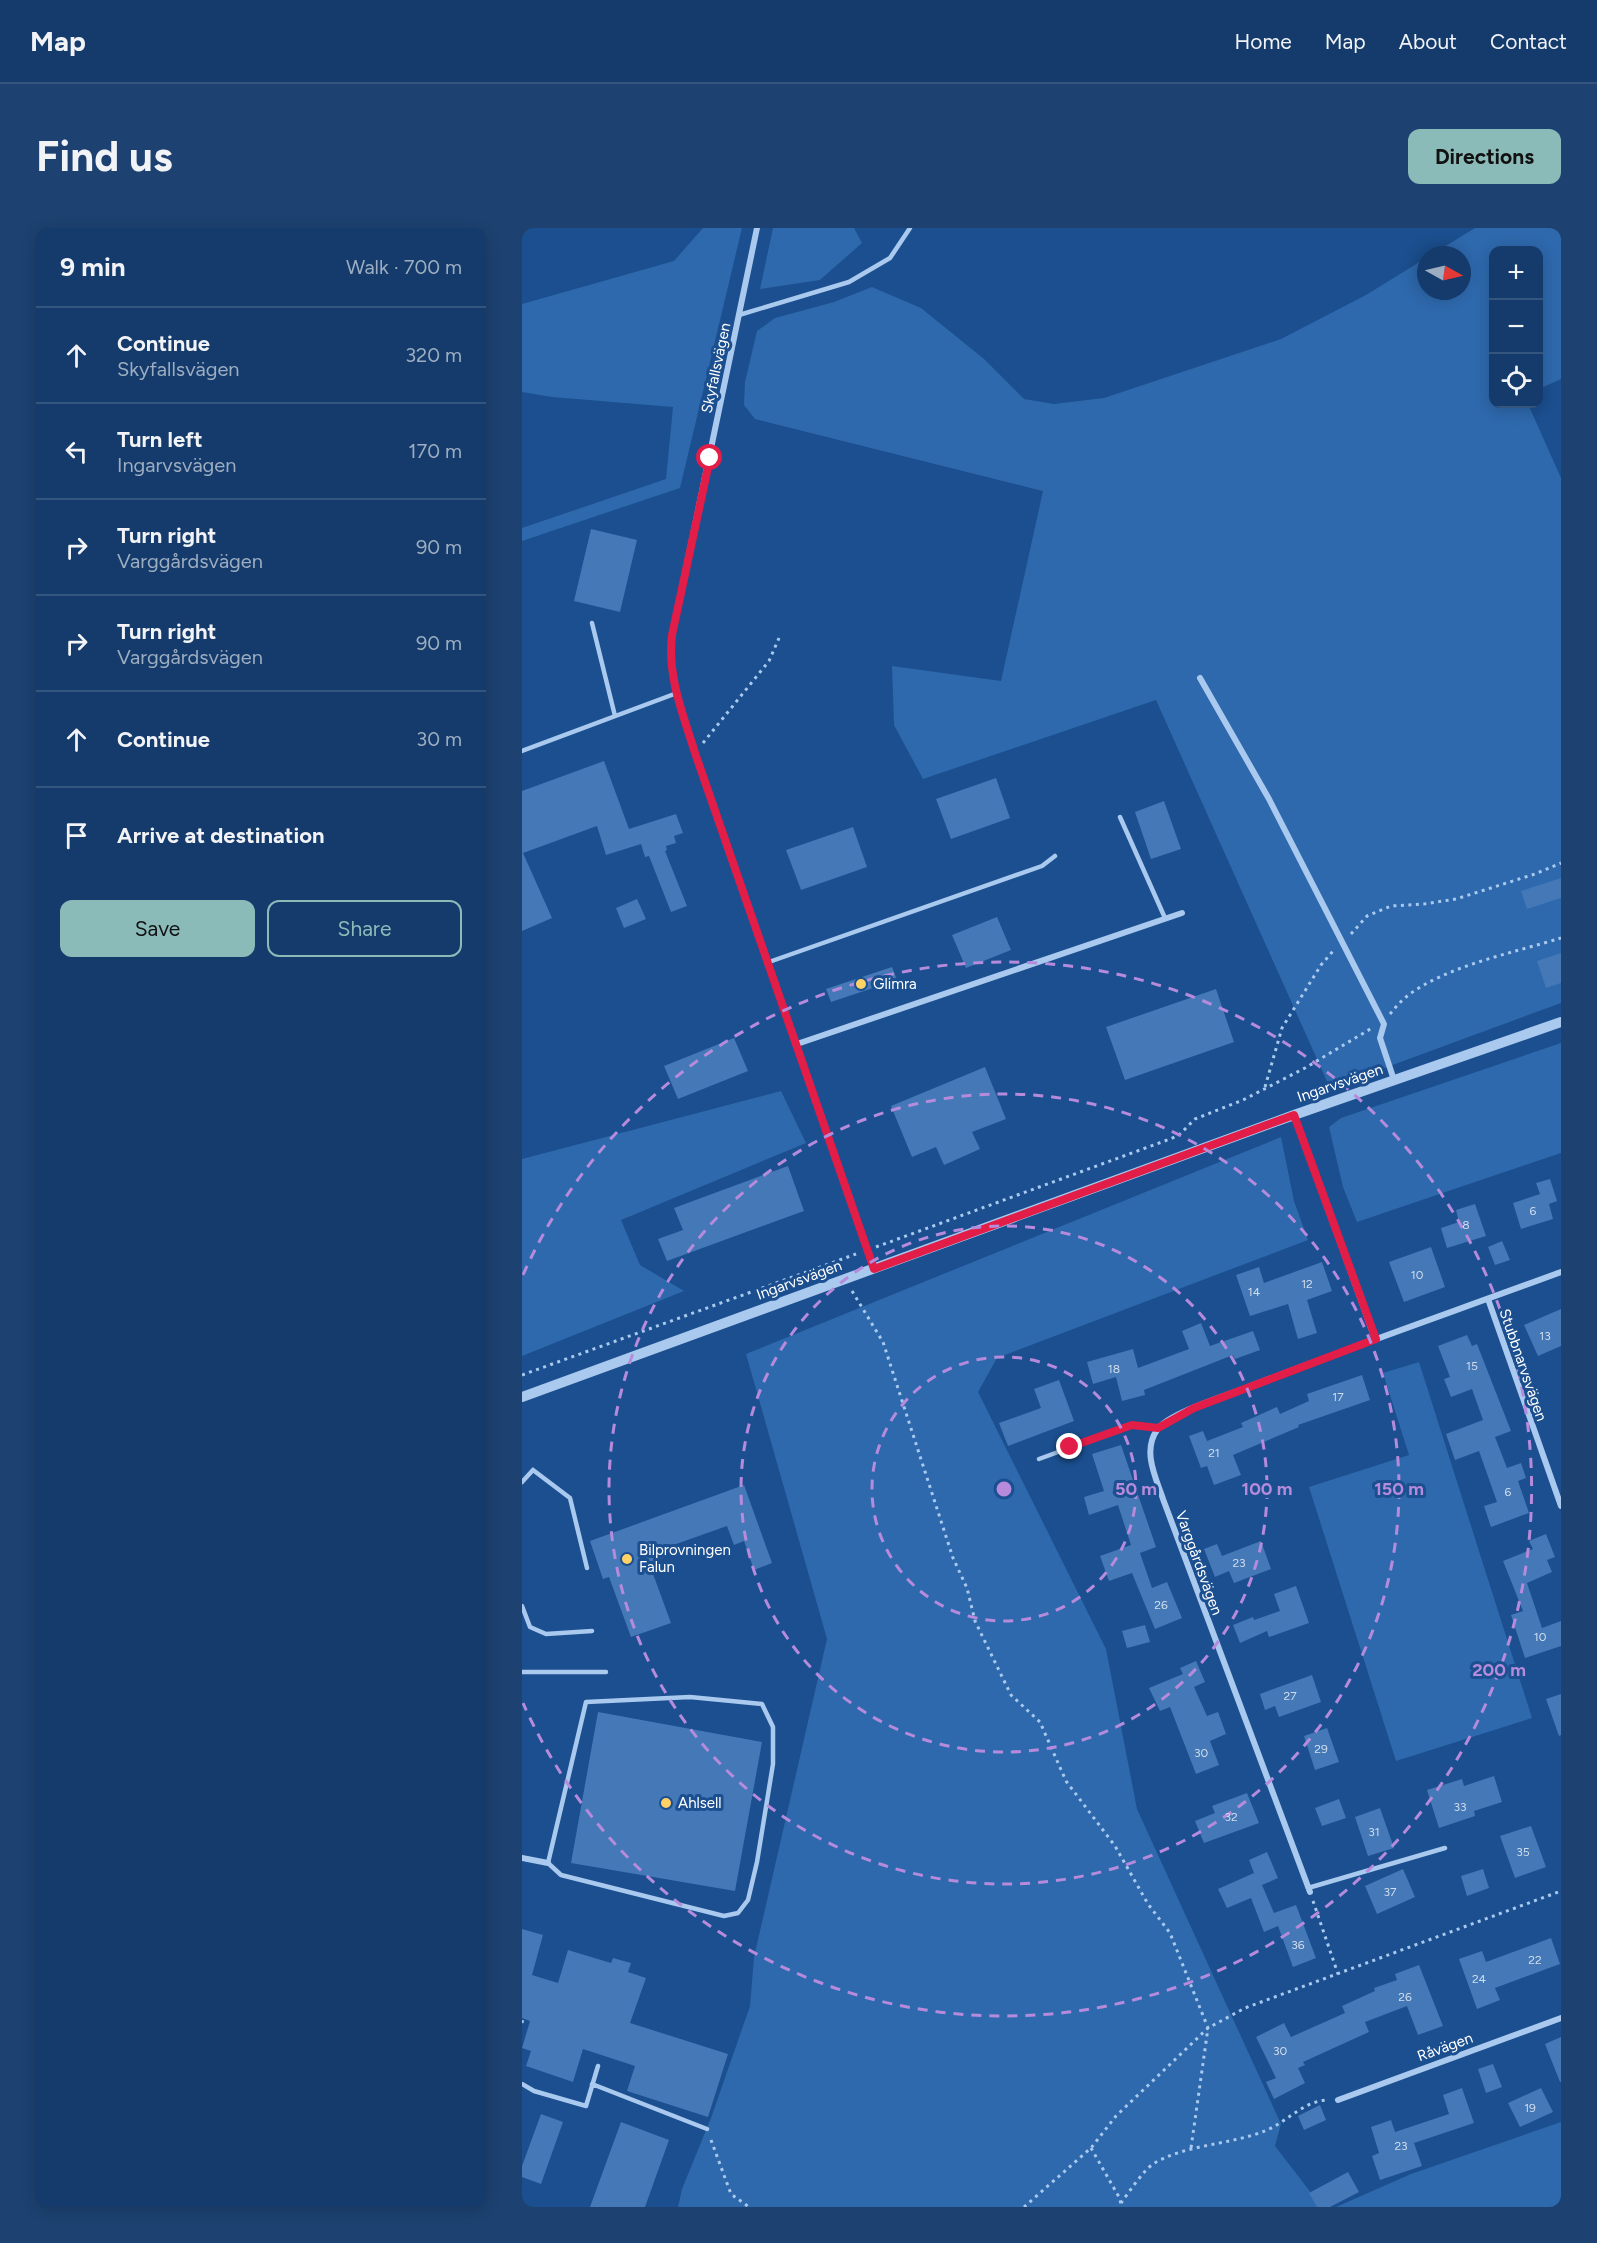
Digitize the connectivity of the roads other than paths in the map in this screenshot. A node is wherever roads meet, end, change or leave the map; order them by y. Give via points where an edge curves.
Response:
1 (757, 228) edge
2 (910, 228) edge
3 (739, 315) junction
4 (592, 623) dead end
5 (1200, 678) dead end
6 (677, 693) junction
7 (615, 716) junction
8 (522, 751) edge
9 (1120, 817) dead end
10 (1055, 856) dead end
11 (1182, 913) dead end
12 (1165, 918) junction
13 (769, 962) junction
14 (1561, 1022) edge
15 (797, 1044) junction
16 (1394, 1080) junction
17 (1294, 1115) junction
18 (874, 1269) junction
19 (1561, 1272) edge
20 (1488, 1299) junction
21 (1376, 1339) junction
22 (522, 1397) edge
23 (1158, 1428) junction
24 (1039, 1459) dead end
25 (533, 1470) junction
26 (522, 1474) edge
27 (522, 1482) edge
28 (1561, 1506) edge
29 (587, 1568) dead end
30 (522, 1606) edge
31 (592, 1631) dead end
32 (522, 1672) edge
33 (606, 1672) dead end
34 (1445, 1848) dead end
35 (522, 1858) edge
36 (548, 1863) junction
37 (1309, 1890) joint
38 (1561, 2018) edge
39 (598, 2066) dead end
40 (522, 2084) edge
41 (592, 2084) junction
42 (1338, 2100) road end
43 (707, 2129) road end

1 - 3 street, Skyfallsvägen
2 - 3 lane via 890,258 849,282
3 - 6 street, Skyfallsvägen via 672,635 670,660
4 - 7 lane
5 - 16 street via 1269,799 1384,1024 1380,1038
6 - 7 lane
6 - 13 street, Skyfallsvägen
7 - 8 lane
9 - 12 lane
10 - 13 lane via 1042,866
11 - 12 street
12 - 15 street
13 - 15 street, Skyfallsvägen
14 - 16 street, Ingarvsvägen
15 - 18 street, Skyfallsvägen
16 - 17 street, Ingarvsvägen
17 - 18 street, Ingarvsvägen
17 - 21 street
18 - 22 street, Ingarvsvägen
19 - 20 street
20 - 21 street
20 - 28 street, Stubbnarvsvägen
21 - 23 street via 1194,1408
23 - 24 lane via 1132,1425
23 - 37 street, Varggårdsvägen via 1151,1440 1152,1465
25 - 26 lane
25 - 27 lane
25 - 29 lane via 570,1498
30 - 31 lane via 530,1627 546,1634
32 - 33 lane
34 - 37 lane
35 - 36 street
36 - 36 lane via 586,1702 690,1696 762,1704 773,1727 773,1764 757,1862 748,1900 738,1912 724,1916 561,1875
38 - 42 street, Råvägen
39 - 41 lane
40 - 41 lane via 586,2106
41 - 43 lane

